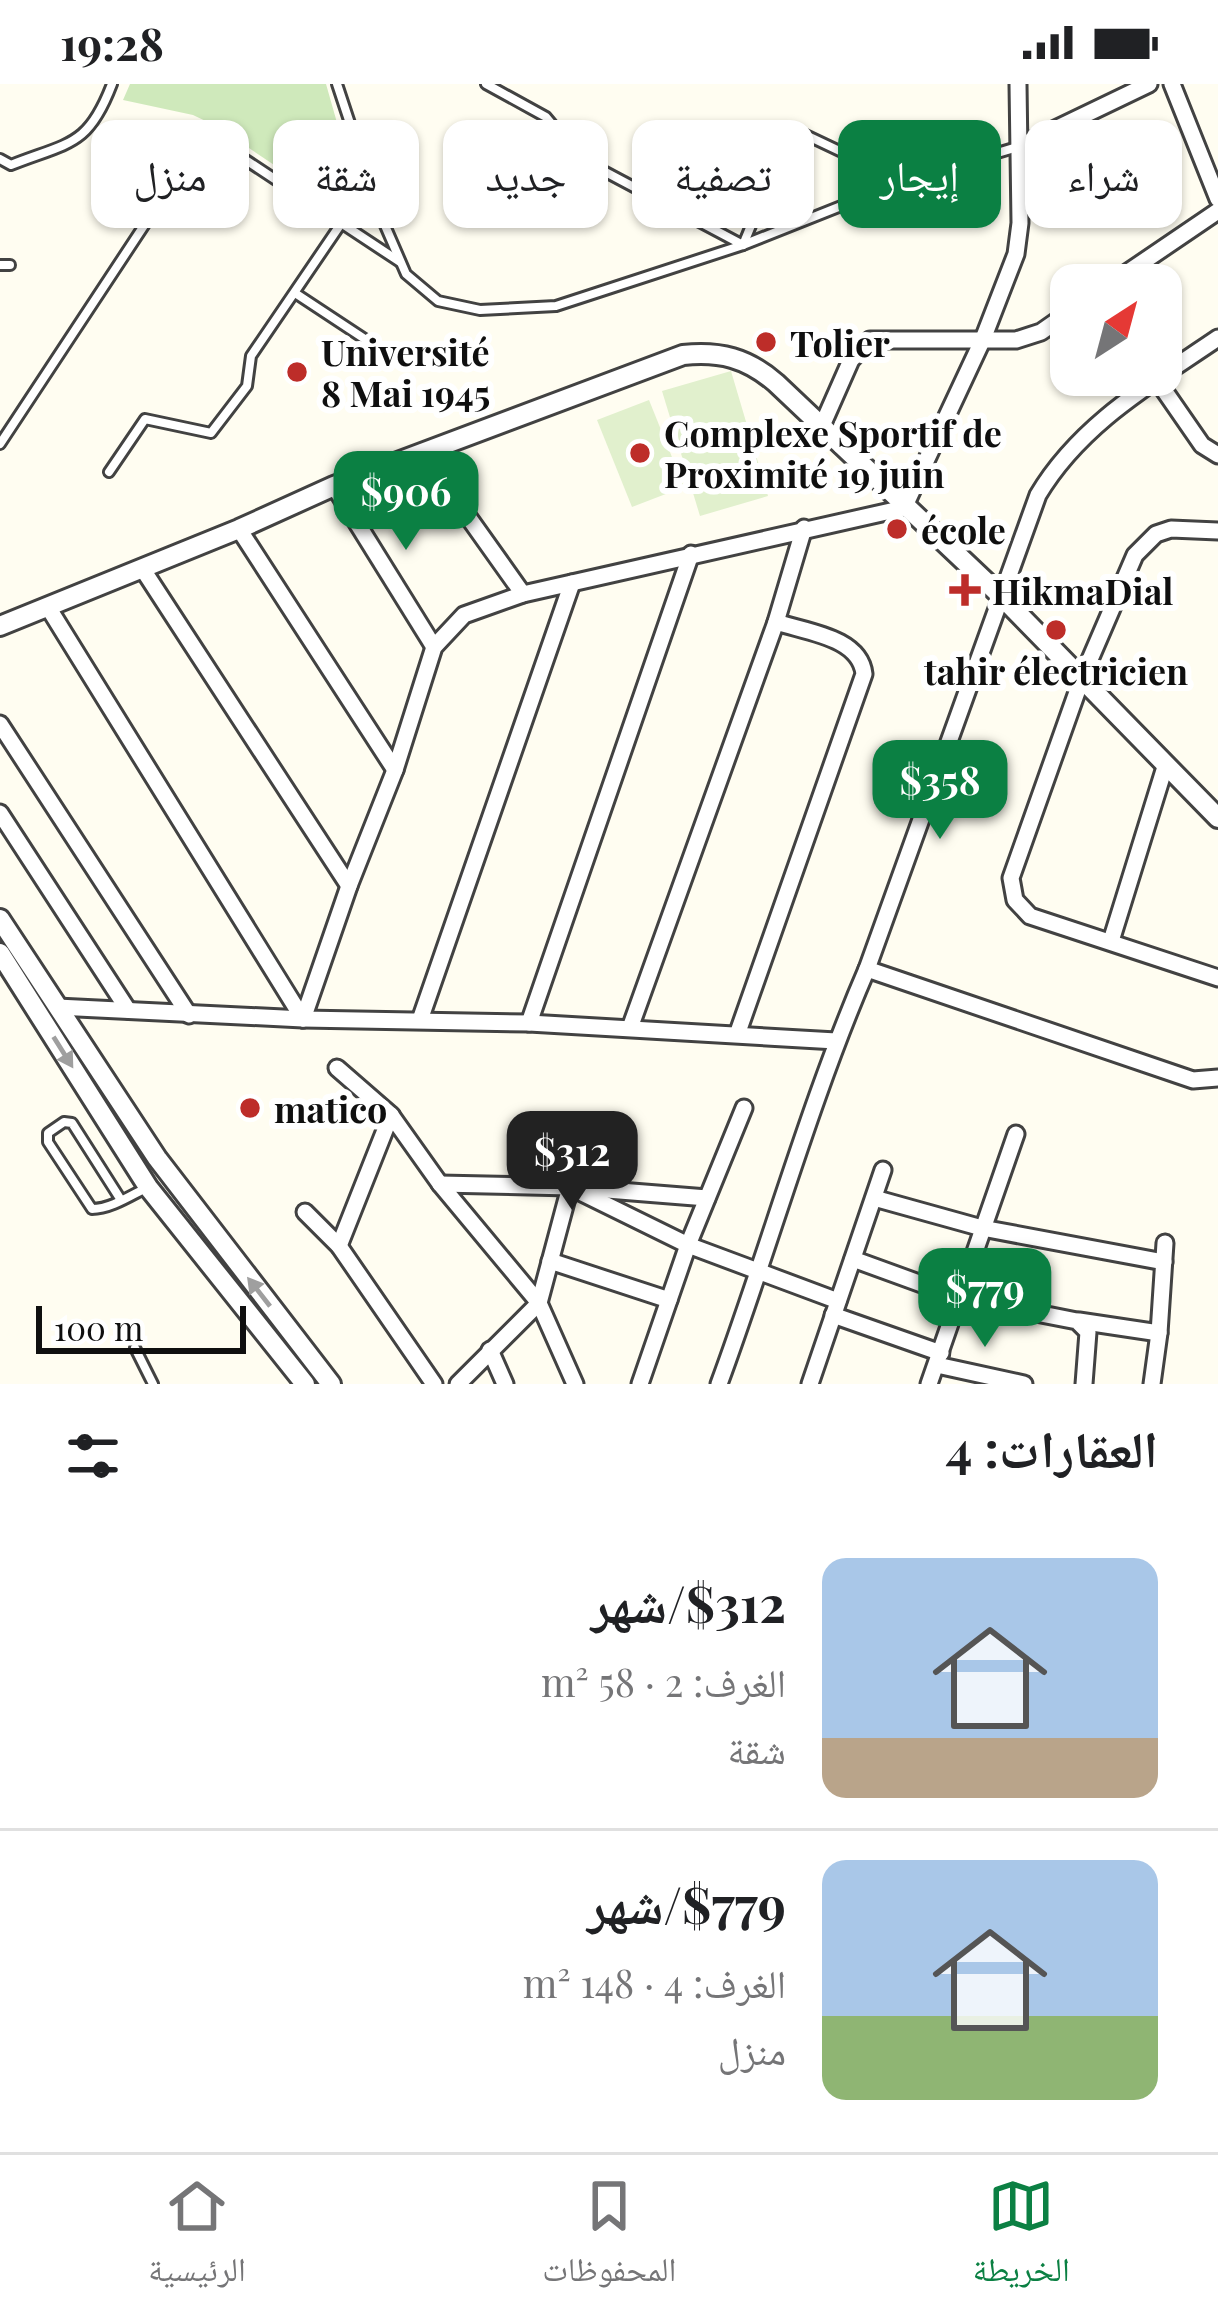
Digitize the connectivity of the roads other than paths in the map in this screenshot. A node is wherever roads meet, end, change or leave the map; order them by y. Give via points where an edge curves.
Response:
1 (112, 84) edge
2 (337, 84) edge
3 (486, 84) edge
4 (1018, 84) edge
5 (1149, 84) edge
6 (1172, 84) edge
7 (349, 120) edge
8 (1020, 146) junction
9 (838, 150) edge
10 (1001, 152) edge
11 (0, 159) edge
12 (273, 178) edge
13 (1218, 199) edge
14 (838, 207) edge
15 (1218, 211) edge
16 (339, 228) edge
17 (348, 228) edge
18 (388, 228) edge
19 (743, 244) junction
20 (402, 263) junction
21 (1140, 264) edge
22 (295, 292) junction
23 (1050, 324) edge
24 (1218, 338) edge
25 (983, 339) junction
26 (389, 355) dead end
27 (1182, 363) edge
28 (1136, 396) edge
29 (1168, 396) edge
30 (821, 428) junction
31 (0, 444) edge
32 (422, 452) junction
33 (1218, 455) edge
34 (109, 472) dead end
35 (334, 485) junction
36 (904, 508) junction
37 (239, 529) junction
38 (804, 529) junction
39 (1218, 531) edge
40 (691, 554) junction
41 (142, 568) junction
42 (572, 583) junction
43 (523, 594) junction
44 (1001, 596) junction
45 (48, 607) junction
46 (776, 622) junction
47 (0, 626) edge
48 (434, 647) junction
49 (1082, 679) junction
50 (0, 724) edge
51 (1166, 767) junction
52 (395, 770) junction
53 (0, 813) edge
54 (1218, 818) edge
55 (349, 886) junction
56 (0, 919) edge
57 (1111, 941) junction
58 (0, 953) edge
59 (867, 969) junction
60 (1218, 978) edge
61 (35, 1007) junction
62 (57, 1007) junction
63 (128, 1010) junction
64 (189, 1015) junction
65 (303, 1019) junction
66 (420, 1020) junction
67 (530, 1023) junction
68 (630, 1028) junction
69 (738, 1032) junction
70 (836, 1041) junction
71 (337, 1069) dead end
72 (1218, 1078) edge
73 (745, 1108) dead end
74 (391, 1115) junction
75 (593, 1131) dead end
76 (1016, 1133) dead end
77 (884, 1170) dead end
78 (440, 1184) junction
79 (148, 1187) junction
80 (571, 1187) junction
81 (707, 1198) junction
82 (874, 1198) junction
83 (121, 1200) junction
84 (305, 1212) dead end
85 (982, 1228) junction
86 (1165, 1243) dead end
87 (688, 1245) junction
88 (339, 1246) junction
89 (853, 1259) junction
90 (550, 1261) junction
91 (1164, 1262) junction
92 (761, 1271) junction
93 (960, 1298) junction
94 (669, 1300) junction
95 (539, 1304) junction
96 (836, 1308) junction
97 (1077, 1321) junction
98 (1159, 1333) junction
99 (135, 1348) dead end
100 (490, 1350) junction
101 (939, 1359) junction
102 (153, 1384) edge
103 (305, 1384) edge
104 (331, 1384) edge
105 (434, 1384) edge
106 (458, 1384) edge
107 (506, 1384) edge
108 (575, 1384) edge
109 (640, 1384) edge
110 (719, 1384) edge
111 (810, 1384) edge
112 (929, 1384) edge
113 (1024, 1384) edge
114 (1084, 1384) edge
115 (1152, 1384) edge

1 - 11 lane via 92,128 78,139 11,165
2 - 7 lane
3 - 19 lane via 546,117 581,159
4 - 8 street
5 - 8 street
6 - 13 street
8 - 10 lane
8 - 25 street via 1016,254
9 - 19 lane via 791,128
12 - 31 lane via 205,133
14 - 19 lane
15 - 21 street
16 - 22 lane
17 - 20 lane
18 - 20 lane
19 - 20 lane via 556,306 480,310 438,301
22 - 26 lane
22 - 34 lane via 250,356 247,386 211,433 145,419
23 - 25 street via 1029,337
24 - 27 street
25 - 30 street via 880,337 862,344
25 - 36 street
28 - 44 street via 1053,469
29 - 33 street
30 - 32 street via 760,370 703,353
30 - 36 street
32 - 35 street
32 - 43 street
35 - 37 street
35 - 48 street
36 - 38 street
36 - 44 street
37 - 41 street
37 - 52 street
38 - 40 street
38 - 46 street
39 - 49 street via 1171,529 1144,543
40 - 42 street
40 - 67 street
41 - 45 street
41 - 55 street
42 - 43 street
42 - 66 street
43 - 48 street via 464,615
44 - 49 street
44 - 59 street
45 - 47 street
45 - 65 street
46 - 68 street
46 - 69 street via 850,647 864,674
48 - 52 street
49 - 51 street
49 - 57 street via 1011,890 1030,916
50 - 64 street
51 - 54 street
51 - 57 street
52 - 55 street
53 - 63 street
55 - 65 street
56 - 62 street
57 - 60 street
58 - 61 street
59 - 70 street
59 - 72 street via 1193,1080
61 - 62 street
61 -> 79 street
62 - 63 street
104 -> 62 street via 157,1158
63 - 64 street
64 - 65 street
65 - 66 street
66 - 67 street
67 - 68 street
68 - 69 street
69 - 70 street
70 - 92 street
71 - 74 street
73 - 81 street
74 - 78 street
74 - 88 street
75 - 80 street
76 - 85 street
77 - 82 street
78 - 80 street
78 - 95 street
79 - 83 lane
79 - 103 street
80 - 81 street
80 - 87 street
80 - 90 street
81 - 87 street
82 - 85 street
82 - 89 street
83 - 83 lane via 88,1206 48,1133 72,1123
84 - 88 street
85 - 91 street
85 - 93 street
86 - 91 street
87 - 92 street
87 - 94 street
88 - 105 street
89 - 93 street
89 - 96 street
90 - 94 street
90 - 95 street
91 - 98 street
92 - 96 street
92 - 110 street
93 - 97 street
93 - 101 street
94 - 109 street
95 - 100 street
95 - 108 street
96 - 101 street
96 - 111 street
97 - 98 street
97 - 114 street via 1088,1332
98 - 115 street
99 - 102 lane
100 - 106 street
100 - 107 street
101 - 112 street
101 - 113 street

